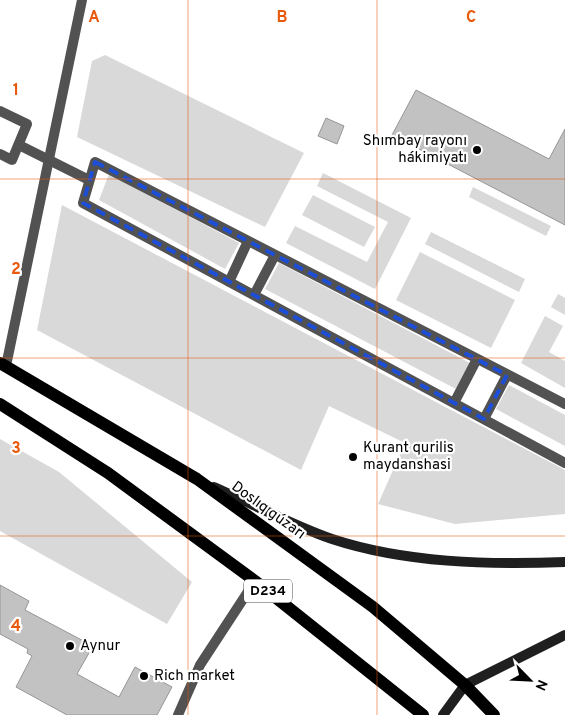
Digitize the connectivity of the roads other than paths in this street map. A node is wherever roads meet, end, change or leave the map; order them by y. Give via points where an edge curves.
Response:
1 (82, 0) edge
2 (0, 112) edge
3 (18, 145) junction
4 (0, 154) edge
5 (48, 160) junction
6 (89, 180) junction
7 (248, 241) junction
8 (275, 255) junction
9 (229, 282) junction
10 (254, 295) junction
11 (477, 359) junction
12 (3, 364) edge
13 (508, 374) junction
14 (454, 403) junction
15 (0, 404) edge
16 (565, 404) edge
17 (484, 419) junction
18 (565, 463) edge
19 (197, 479) junction
20 (565, 562) edge
21 (254, 580) junction
22 (565, 635) edge
23 (465, 685) junction
24 (178, 715) edge
25 (424, 715) edge
26 (443, 715) edge
27 (494, 715) edge

1 - 5 street
2 - 3 street via 27,124
3 - 4 street via 12,160
3 - 5 street
5 - 6 street
5 - 12 street
6 - 7 street via 94,162
6 - 9 street via 83,203
7 - 8 street
7 - 9 street
8 - 10 street
8 - 11 street
9 - 10 street
10 - 14 street
11 - 13 street
11 - 14 street
12 - 19 main road, Doslıq gúzarı
13 - 16 street
13 - 17 street
14 - 17 street
15 - 21 main road, D234 via 108,473
17 - 18 street
19 - 20 main road via 332,539 394,553 466,561
19 - 23 main road, Doslıq gúzarı via 373,607
21 - 24 street via 200,664
21 - 25 main road, D234
22 - 23 main road
23 - 26 main road
23 - 27 main road, Doslıq gúzarı

